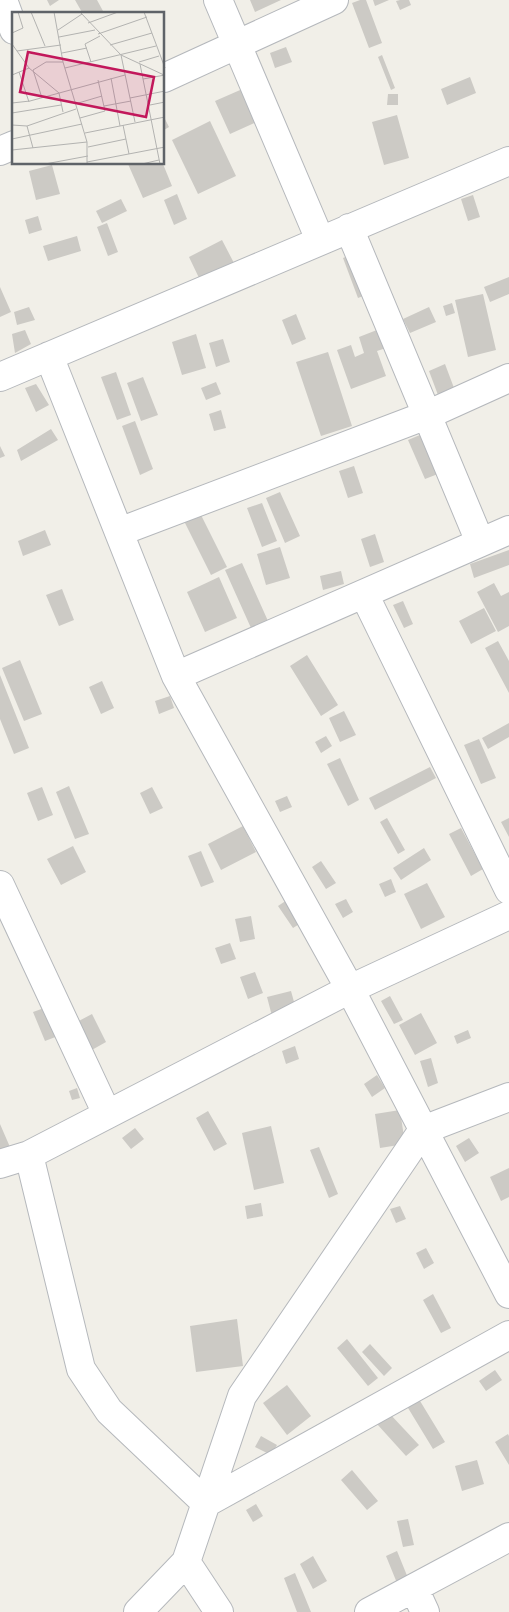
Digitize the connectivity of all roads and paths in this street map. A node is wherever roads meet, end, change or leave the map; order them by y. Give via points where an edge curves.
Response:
1 (3, 0) edge
2 (218, 0) edge
3 (334, 0) edge
4 (12, 25) edge
5 (237, 44) junction
6 (165, 78) edge
7 (12, 146) edge
8 (0, 150) edge
9 (509, 161) edge
10 (349, 228) junction
11 (320, 240) junction
12 (49, 356) junction
13 (0, 377) edge
14 (509, 378) edge
15 (427, 415) junction
16 (509, 530) edge
17 (119, 532) junction
18 (480, 542) junction
19 (364, 594) junction
20 (176, 676) junction
21 (0, 884) edge
22 (509, 890) edge
23 (509, 915) edge
24 (350, 989) junction
25 (509, 1097) edge
26 (107, 1114) junction
27 (423, 1130) junction
28 (29, 1155) junction
29 (0, 1164) edge
30 (509, 1294) edge
31 (509, 1335) edge
32 (206, 1503) junction
33 (509, 1537) edge
34 (186, 1562) junction
35 (419, 1600) edge
36 (138, 1612) edge
37 (219, 1612) edge
38 (369, 1612) edge

1 - 4 street
2 - 5 street
3 - 5 street
5 - 6 street
5 - 11 street
7 - 8 street
9 - 10 street
10 - 11 street
10 - 15 street
11 - 12 street
12 - 13 street
12 - 17 street
14 - 15 street
15 - 17 street
15 - 18 street
16 - 18 street
17 - 20 street
18 - 19 street
19 - 20 street
19 - 22 street
20 - 24 street
21 - 26 street
23 - 24 street
24 - 26 street
24 - 27 street
25 - 27 street
26 - 28 street
27 - 30 street
27 - 32 street via 242,1396
28 - 29 street
28 - 32 street via 81,1369 109,1411
31 - 32 street
32 - 34 street
33 - 35 street
34 - 36 street
34 - 37 street
35 - 38 street

